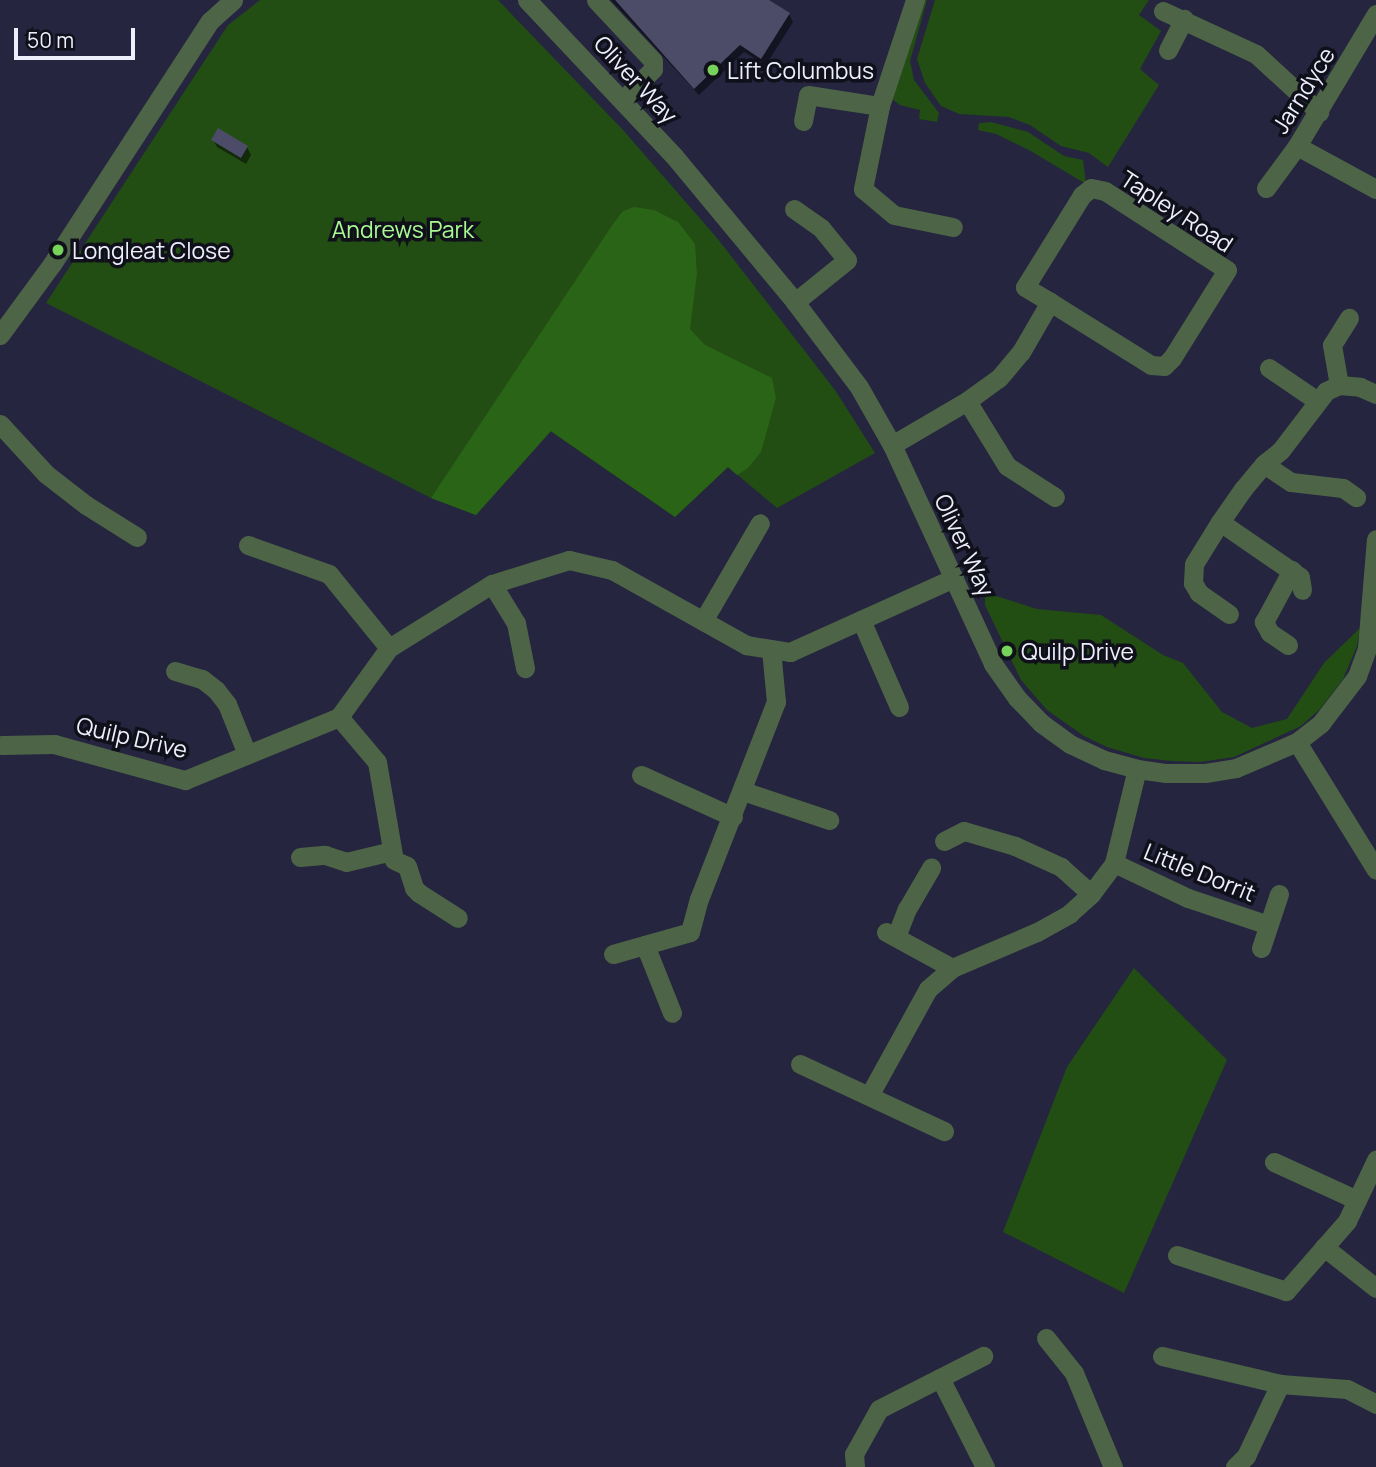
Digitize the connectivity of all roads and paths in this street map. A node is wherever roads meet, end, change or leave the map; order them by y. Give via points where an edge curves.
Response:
1 (233, 0) edge
2 (527, 0) edge
3 (596, 0) edge
4 (915, 0) edge
5 (1163, 11) dead end
6 (1376, 14) edge
7 (1184, 19) junction
8 (1168, 50) dead end
9 (623, 100) junction
10 (880, 106) junction
11 (1319, 112) junction
12 (803, 121) dead end
13 (1297, 146) junction
14 (1266, 188) dead end
15 (1376, 189) edge
16 (794, 209) dead end
17 (953, 227) dead end
18 (794, 302) junction
19 (1050, 303) junction
20 (1349, 318) dead end
21 (0, 335) edge
22 (1269, 368) dead end
23 (1339, 385) junction
24 (1376, 394) edge
25 (1316, 400) junction
26 (967, 401) junction
27 (0, 424) edge
28 (892, 446) junction
29 (1264, 464) junction
30 (1055, 497) dead end
31 (1356, 497) dead end
32 (1220, 522) junction
33 (760, 523) dead end
34 (137, 537) dead end
35 (1376, 539) edge
36 (248, 545) dead end
37 (1292, 570) junction
38 (954, 578) junction
39 (492, 584) junction
40 (1303, 590) dead end
41 (1230, 614) dead end
42 (1373, 619) edge
43 (861, 620) junction
44 (703, 621) junction
45 (1288, 645) dead end
46 (390, 648) junction
47 (771, 649) junction
48 (525, 668) dead end
49 (175, 671) dead end
50 (899, 707) dead end
51 (339, 717) junction
52 (1297, 742) junction
53 (2, 746) dead end
54 (247, 754) junction
55 (1137, 769) junction
56 (641, 775) dead end
57 (743, 792) junction
58 (733, 817) junction
59 (829, 820) dead end
60 (944, 841) dead end
61 (393, 855) junction
62 (300, 857) dead end
63 (1114, 863) junction
64 (931, 868) dead end
65 (1376, 870) edge
66 (1091, 894) junction
67 (1279, 894) dead end
68 (458, 918) dead end
69 (1268, 925) junction
70 (645, 945) junction
71 (1261, 948) dead end
72 (613, 954) dead end
73 (952, 968) junction
74 (672, 1013) dead end
75 (800, 1064) dead end
76 (870, 1094) junction
77 (944, 1131) dead end
78 (1376, 1160) edge
79 (1274, 1162) dead end
80 (1357, 1200) junction
81 (1324, 1247) junction
82 (1177, 1255) dead end
83 (1376, 1288) edge
84 (1046, 1338) dead end
85 (983, 1356) dead end
86 (1162, 1356) dead end
87 (940, 1378) junction
88 (1280, 1384) junction
89 (1376, 1404) edge
90 (855, 1467) edge
91 (985, 1467) edge
92 (1113, 1467) edge
93 (1235, 1467) edge

1 - 21 street via 210,21 52,264
2 - 9 street, Oliver Way
3 - 9 street via 653,61 653,69
4 - 10 street
5 - 7 street
6 - 11 street, Jarndyce
7 - 8 street
7 - 11 street via 1256,54
9 - 18 street, Oliver Way
10 - 12 street via 808,95
10 - 17 street via 863,189 894,215
11 - 13 street, Jarndyce
13 - 14 street, Jarndyce
13 - 15 street
16 - 18 street via 821,228 847,260
18 - 28 street, Oliver Way via 859,387
19 - 19 street, Tapley Road via 1025,287 1082,195 1091,188 1105,191 1227,270 1164,366 1151,365
19 - 26 street via 1021,352 999,378
20 - 23 street via 1332,345
22 - 25 street
23 - 24 street
23 - 25 street
25 - 29 street via 1281,450
26 - 28 street
26 - 30 street via 1007,466
27 - 34 street via 46,474
28 - 38 street, Oliver Way
29 - 31 street via 1291,482 1343,488
29 - 32 street
32 - 37 street
32 - 41 street via 1194,564 1193,583 1199,593
33 - 44 street
35 - 42 street, Oliver Way
36 - 46 street via 329,574
37 - 40 street via 1300,577
37 - 45 street via 1264,622 1270,633
38 - 43 street
38 - 55 street, Oliver Way via 993,664 1017,698 1070,744
39 - 44 street via 569,560 612,570
39 - 46 street
39 - 48 street via 516,623
42 - 52 street, Oliver Way via 1357,676 1321,723
43 - 47 street via 790,652
43 - 50 street
44 - 47 street via 746,645
46 - 51 street
47 - 57 street via 776,702
49 - 54 street via 202,679 216,690 232,714
51 - 54 street, Quilp Drive
51 - 61 street via 377,762
52 - 55 street, Oliver Way via 1236,768 1205,773
52 - 65 street
53 - 54 street, Quilp Drive via 54,744 185,780
55 - 63 street
56 - 58 street
57 - 58 street
57 - 59 street
58 - 70 street via 690,932
60 - 66 street via 964,831 1015,846 1062,867
61 - 62 street via 346,862 325,855
61 - 68 street via 407,866 419,893
63 - 66 street
63 - 69 street, Little Dorrit via 1188,898
64 - 73 street via 891,934
66 - 73 street via 1069,914 1037,932
67 - 69 street, Little Dorrit
69 - 71 street, Little Dorrit
70 - 72 street
70 - 74 street
73 - 76 street via 928,989
75 - 76 street
76 - 77 street
78 - 80 street
79 - 80 street
80 - 81 street via 1347,1221
81 - 82 street via 1286,1290
81 - 83 street
84 - 92 street via 1074,1373
85 - 87 street
86 - 88 street
87 - 90 street via 879,1409 854,1454
87 - 91 street
88 - 89 street via 1348,1389
88 - 93 street via 1247,1456

